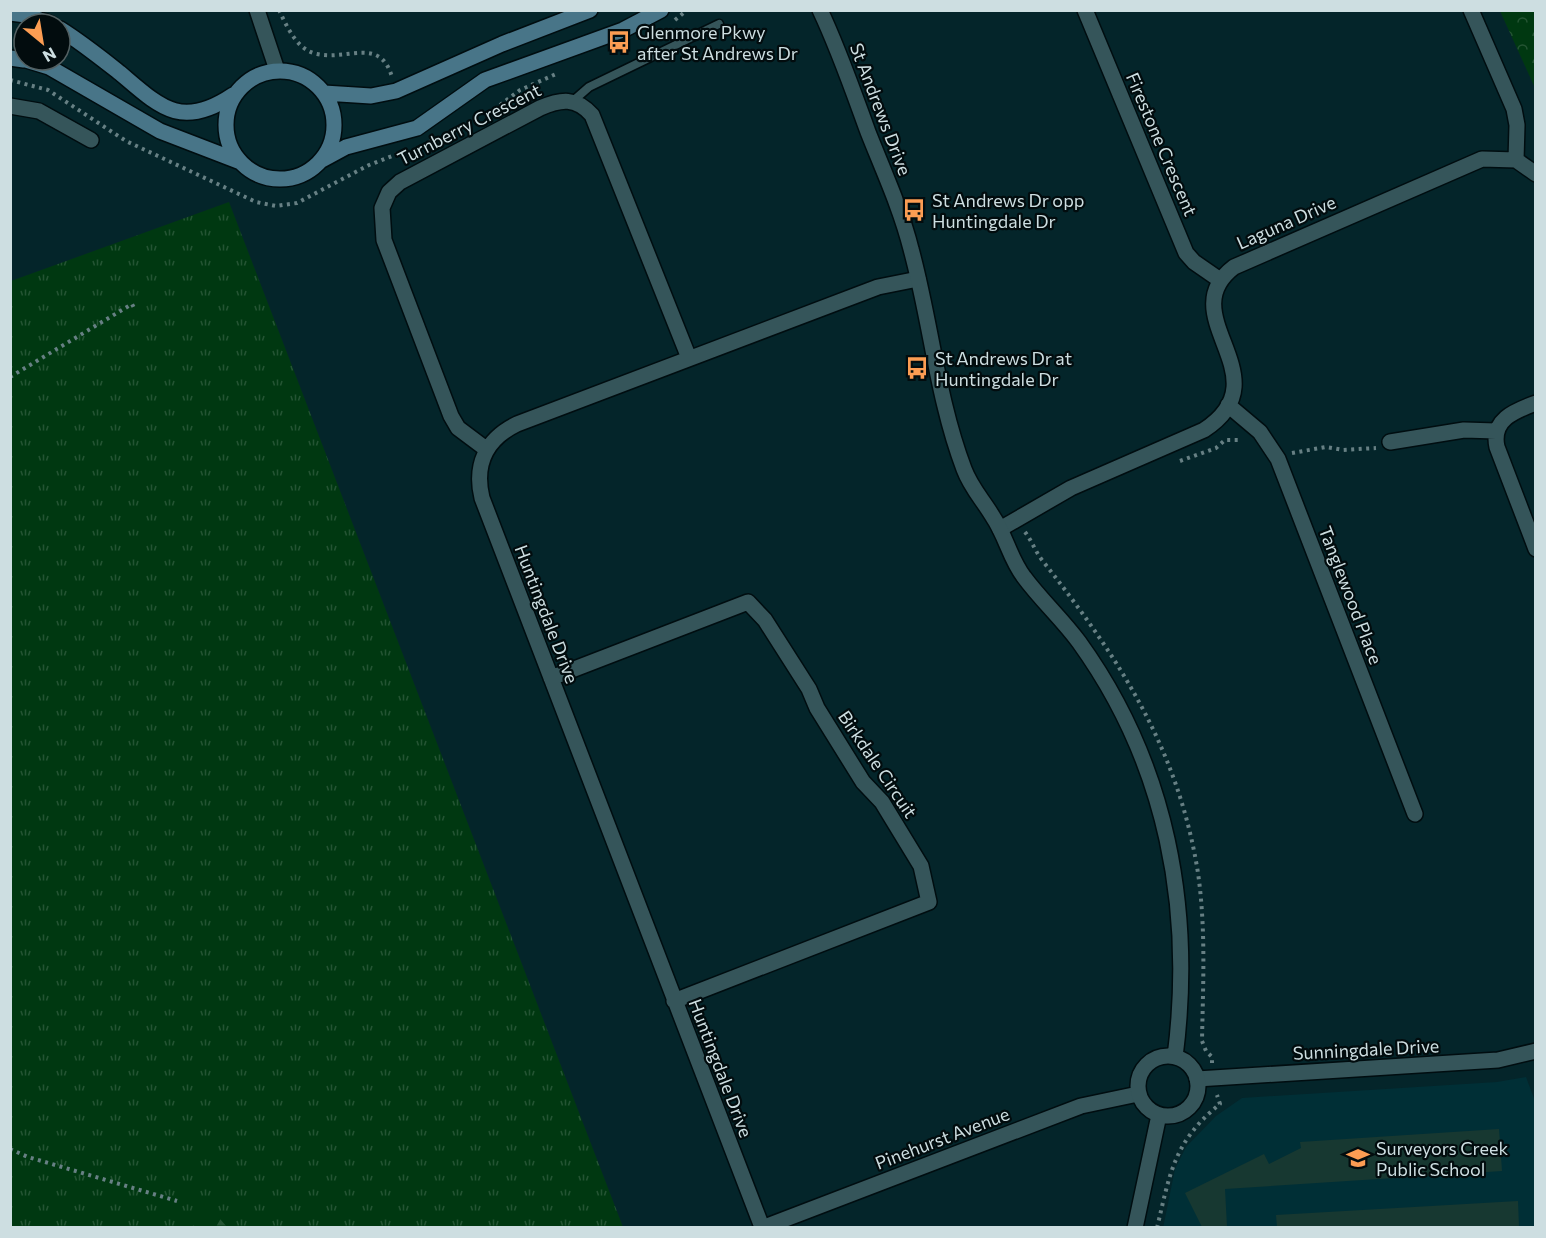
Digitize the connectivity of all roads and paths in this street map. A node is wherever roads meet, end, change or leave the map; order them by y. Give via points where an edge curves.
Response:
1 (257, 10) edge
2 (279, 10) edge
3 (590, 10) edge
4 (687, 10) edge
5 (820, 10) edge
6 (1085, 10) edge
7 (1471, 10) edge
8 (663, 18) edge
9 (719, 24) dead end
10 (72, 38) edge
11 (277, 70) junction
12 (59, 72) edge
13 (561, 72) dead end
14 (10, 80) edge
15 (394, 80) dead end
16 (237, 92) junction
17 (324, 93) junction
18 (573, 101) junction
19 (10, 106) edge
20 (480, 118) dead end
21 (460, 129) dead end
22 (91, 140) dead end
23 (421, 145) dead end
24 (412, 148) dead end
25 (322, 160) junction
26 (1516, 160) junction
27 (238, 161) junction
28 (1536, 174) edge
29 (918, 279) junction
30 (1220, 280) junction
31 (134, 309) dead end
32 (689, 358) junction
33 (10, 377) edge
34 (1536, 403) edge
35 (1228, 405) junction
36 (1496, 431) junction
37 (1390, 442) joint
38 (1247, 443) dead end
39 (486, 449) junction
40 (1287, 455) dead end
41 (1179, 462) dead end
42 (1000, 529) junction
43 (1034, 533) dead end
44 (1029, 537) dead end
45 (1536, 549) edge
46 (550, 678) junction
47 (1414, 814) dead end
48 (674, 1001) junction
49 (1536, 1051) edge
50 (1175, 1057) junction
51 (1197, 1079) junction
52 (1138, 1094) junction
53 (1217, 1095) dead end
54 (1160, 1115) junction
55 (10, 1149) edge
56 (177, 1201) dead end
57 (762, 1227) edge
58 (1135, 1227) edge
59 (1157, 1227) edge

1 - 11 street
2 - 15 path via 290,33 309,50 316,54 372,52 382,58
3 - 17 main road via 396,91 371,96
4 - 8 path
5 - 29 street, St Andrews Drive via 907,234
6 - 30 street, Firestone Crescent via 1186,253
7 - 26 street via 1514,110
8 - 25 main road via 485,80 417,128 346,147
9 - 18 lane via 589,87
10 - 16 main road via 161,106 180,111 204,110
11 - 16 main road via 261,73
11 - 17 main road via 303,76
12 - 27 main road via 167,135
13 - 20 path via 520,90
14 - 24 path via 48,90 126,141 265,204 297,203 369,165
16 - 27 main road via 228,108 225,134
17 - 25 main road via 334,122 333,137
18 - 32 street via 584,106 597,124
18 - 39 street, Turnberry Crescent via 540,108 400,182 389,192 382,208 384,240 451,416 458,428
19 - 22 street via 39,111
21 - 23 path
25 - 27 main road via 307,172 278,180 249,171
26 - 28 street
26 - 30 street, Laguna Drive via 1482,159 1244,262
29 - 32 street via 878,287
29 - 42 street, St Andrews Drive via 956,447 972,489
30 - 35 street via 1213,298 1214,316 1235,378
31 - 33 path via 132,304
32 - 39 street via 517,424 496,436
34 - 36 street via 1510,414
35 - 42 street via 1222,416 1204,430 1071,488
35 - 47 street, Tanglewood Place via 1260,432 1278,459
36 - 37 street via 1464,430
36 - 45 street via 1497,447
37 - 40 path via 1390,448 1326,447
38 - 41 path via 1236,438 1225,440 1216,448
39 - 46 street, Huntingdale Drive via 479,474 482,498
42 - 50 street, St Andrews Drive via 1023,576 1099,672 1129,727 1152,785 1169,847 1181,924 1181,996
43 - 44 path
46 - 48 street, Huntingdale Drive
46 - 48 street, Birkdale Circuit via 748,602 765,620 800,674 863,782 882,802 926,877 929,902
48 - 57 street, Huntingdale Drive
49 - 51 street, Sunningdale Drive via 1498,1060
50 - 51 street via 1189,1064
50 - 52 street via 1149,1062 1139,1076
51 - 54 street via 1197,1097 1192,1105 1177,1115
52 - 54 street via 1143,1103
52 - 57 street, Pinehurst Avenue via 1081,1106
53 - 59 path via 1220,1104 1196,1125 1180,1148
54 - 58 street
55 - 56 path

